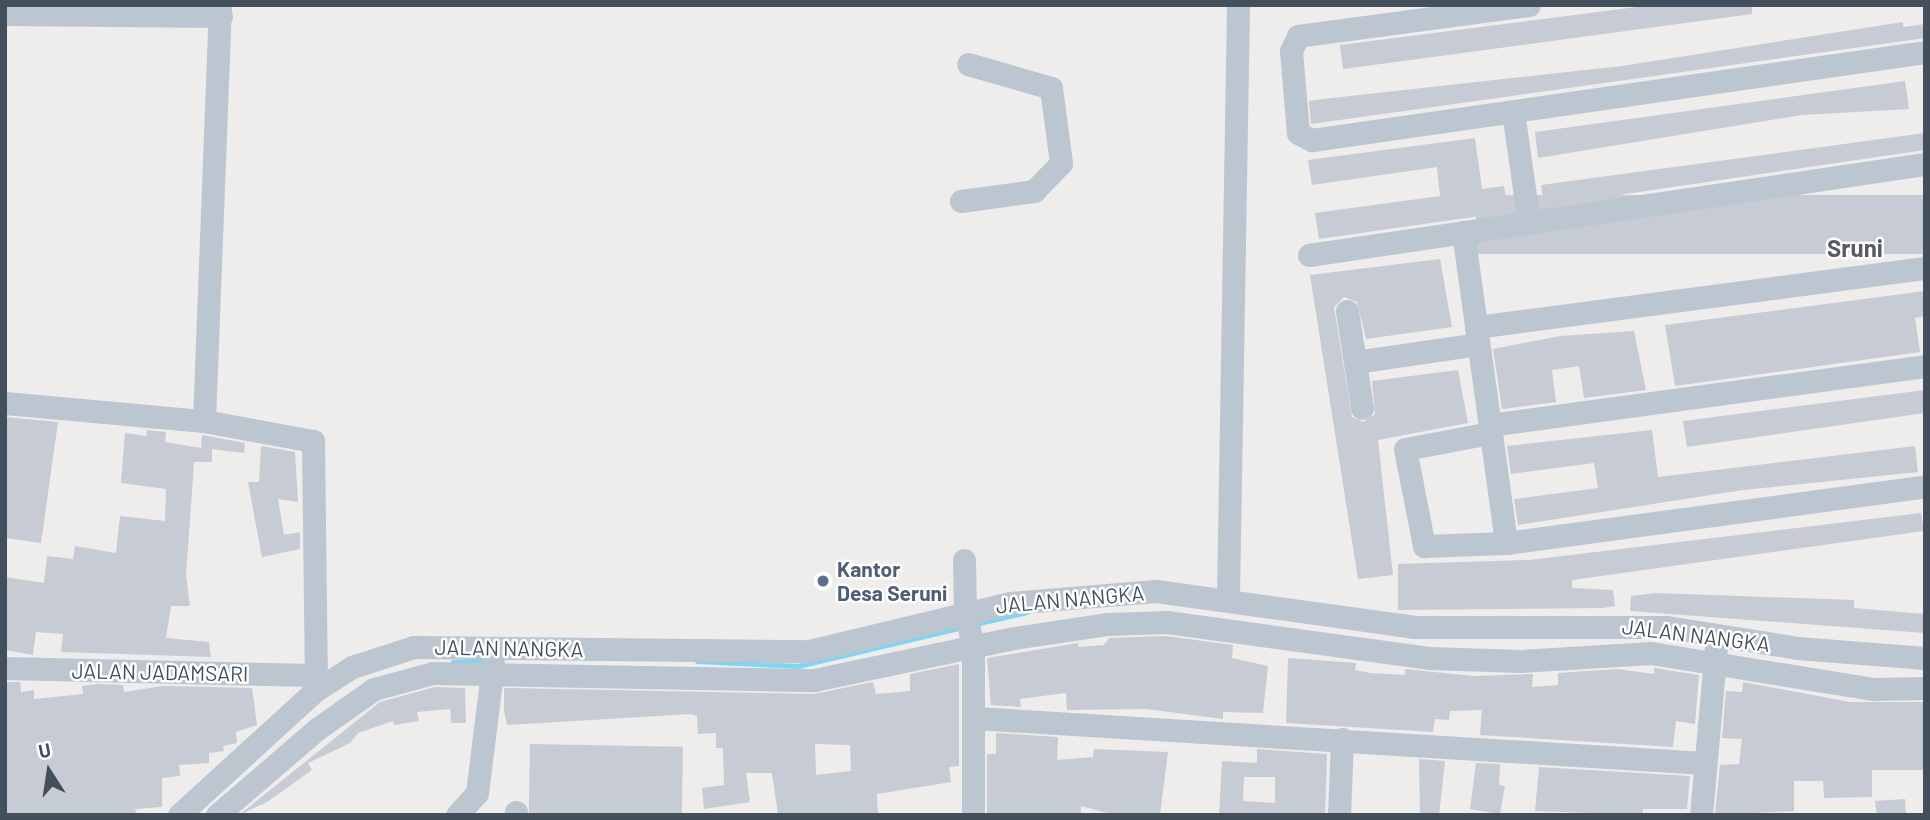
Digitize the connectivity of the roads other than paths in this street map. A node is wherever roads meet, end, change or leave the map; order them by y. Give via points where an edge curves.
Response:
1 (1238, 5) edge
2 (1529, 5) edge
3 (220, 10) edge
4 (5, 14) edge
5 (1925, 52) edge
6 (968, 64) dead end
7 (1513, 113) junction
8 (1925, 164) edge
9 (961, 201) dead end
10 (1529, 223) junction
11 (1462, 232) junction
12 (1309, 255) dead end
13 (1925, 268) edge
14 (1347, 311) dead end
15 (1477, 335) junction
16 (1355, 362) junction
17 (1925, 366) edge
18 (5, 403) edge
19 (1362, 408) dead end
20 (204, 421) junction
21 (1490, 429) junction
22 (1925, 486) edge
23 (1506, 543) junction
24 (964, 560) dead end
25 (1228, 597) junction
26 (1308, 628) junction
27 (970, 630) junction
28 (1522, 630) junction
29 (1549, 643) junction
30 (1717, 647) junction
31 (1521, 658) junction
32 (1925, 658) edge
33 (494, 662) junction
34 (5, 668) edge
35 (1847, 668) junction
36 (316, 682) junction
37 (1925, 688) edge
38 (975, 718) junction
39 (1342, 739) junction
40 (1704, 763) junction
41 (180, 815) edge
42 (217, 815) edge
43 (457, 815) edge
44 (973, 815) edge
45 (1339, 815) edge
46 (1701, 815) edge

1 - 25 street
2 - 7 street via 1298,36 1292,42 1301,138
3 - 4 street
3 - 20 street
5 - 7 street via 1768,71
6 - 9 street via 1051,88 1060,121 1061,163 1034,191
7 - 10 street
8 - 10 street
10 - 11 street
11 - 12 street
11 - 15 street
13 - 15 street
14 - 16 street
15 - 16 street
15 - 21 street
16 - 19 street
17 - 21 street
18 - 20 street
20 - 36 street via 313,441
21 - 23 street
21 - 23 street via 1404,452 1424,546
22 - 23 street
24 - 27 street
25 - 26 street, JALAN NANGKA
25 - 27 street, JALAN NANGKA via 1107,592
26 - 27 street via 1167,622
26 - 28 street, JALAN NANGKA
26 - 31 street via 1429,658
27 - 33 street, JALAN NANGKA via 809,651
27 - 33 street via 814,680
27 - 38 street
28 - 29 street, JALAN NANGKA
28 - 31 street
29 - 30 street via 1633,653
29 - 30 street, JALAN NANGKA via 1608,624
29 - 31 street
30 - 35 street, JALAN NANGKA
30 - 35 street
30 - 40 street
32 - 35 street, JALAN NANGKA
33 - 36 street, JALAN NANGKA via 414,646
33 - 42 street via 374,690 317,729
33 - 43 street via 477,793
34 - 36 street, JALAN JADAMSARI
35 - 37 street
36 - 41 street, JALAN NANGKA via 250,752
38 - 39 street
38 - 44 street
39 - 40 street
39 - 45 street
40 - 46 street

